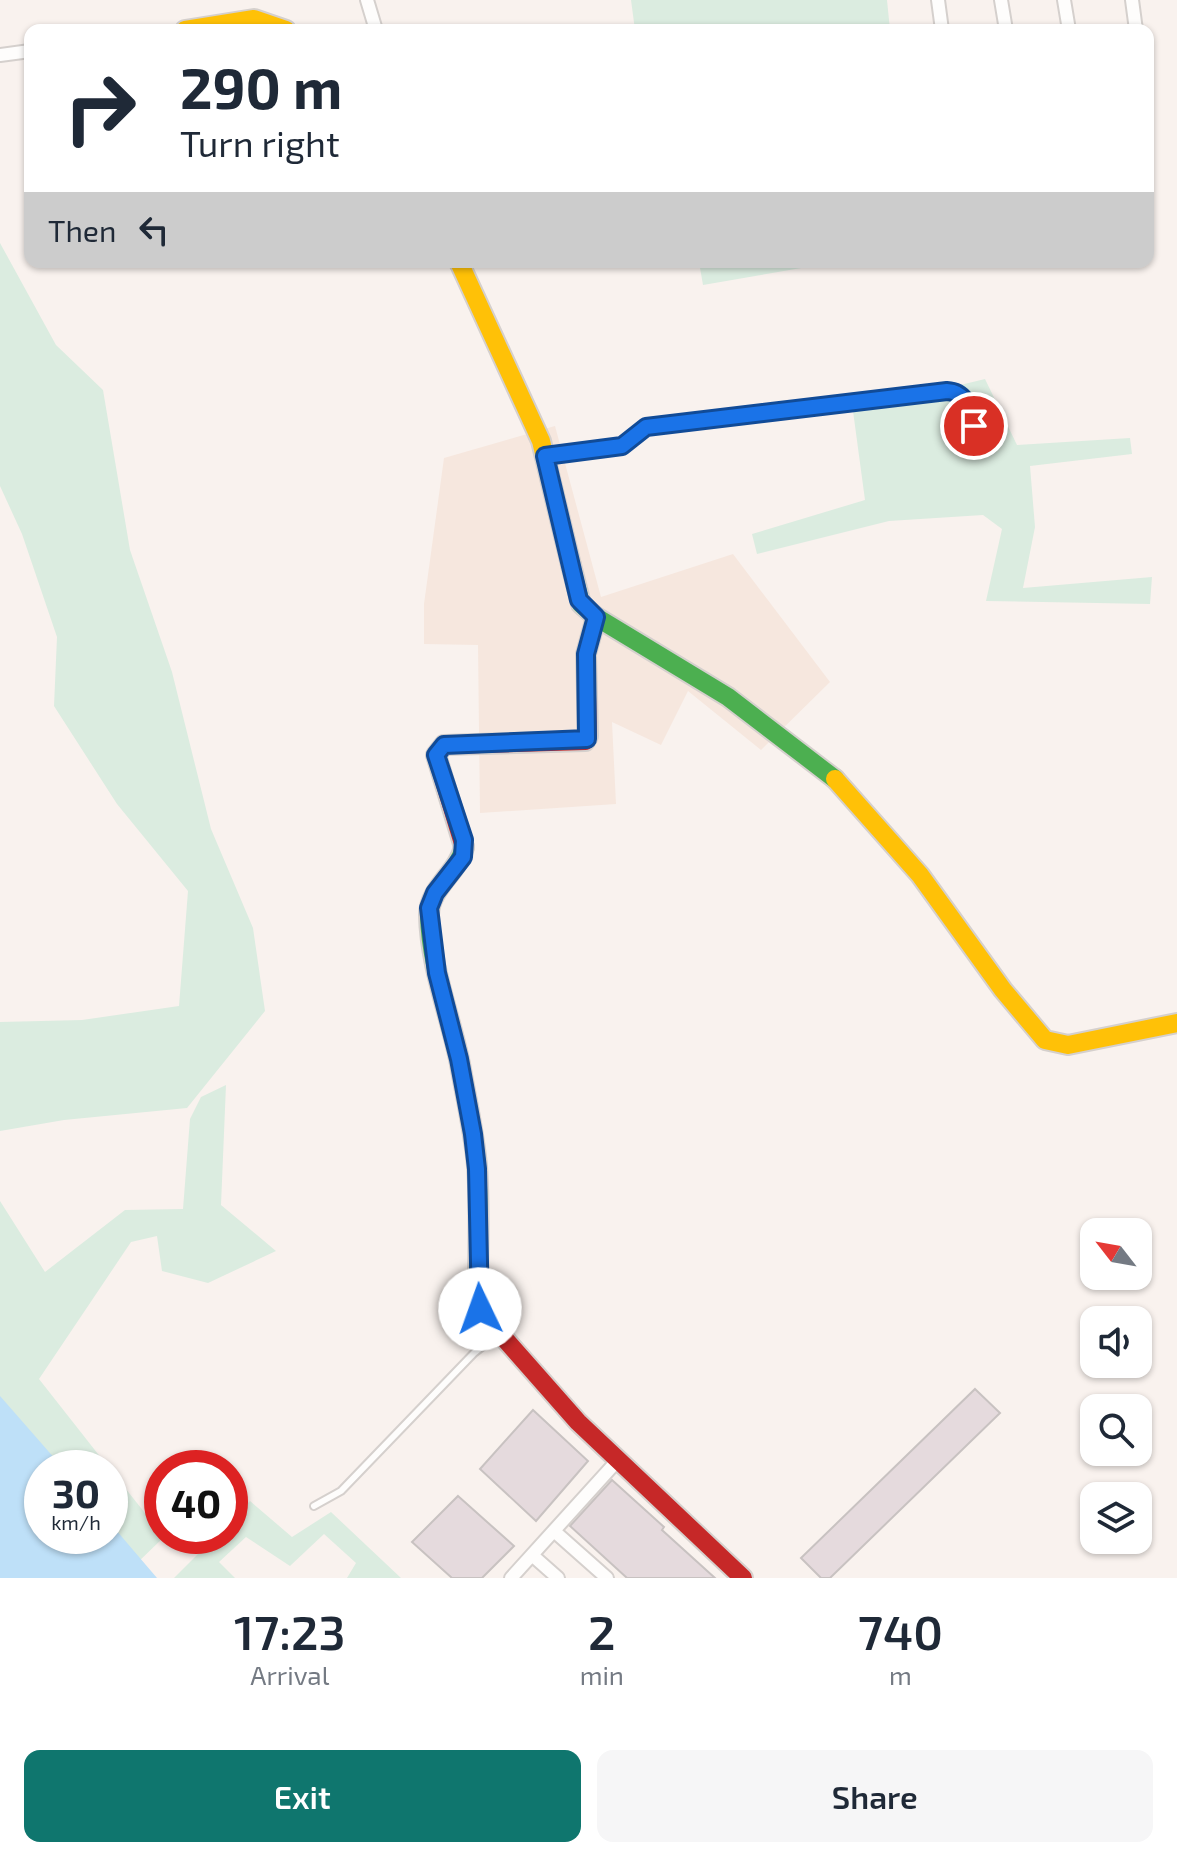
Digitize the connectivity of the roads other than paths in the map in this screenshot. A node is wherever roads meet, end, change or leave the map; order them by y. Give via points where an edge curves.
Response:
1 (367, 0) edge
2 (938, 0) edge
3 (1001, 0) edge
4 (1064, 0) edge
5 (1132, 0) edge
6 (223, 24) edge
7 (269, 24) edge
8 (374, 24) edge
9 (941, 24) edge
10 (1005, 24) edge
11 (1068, 24) edge
12 (1135, 24) edge
13 (24, 52) edge
14 (0, 55) edge
15 (462, 268) edge
16 (980, 445) dead end
17 (545, 456) junction
18 (596, 617) junction
19 (1177, 1023) edge
20 (499, 1333) junction
21 (617, 1461) junction
22 (314, 1506) dead end
23 (554, 1531) junction
24 (532, 1555) junction
25 (741, 1577) edge
26 (511, 1578) edge
27 (558, 1578) edge
28 (607, 1578) edge

1 - 8 street
2 - 9 street
3 - 10 street
4 - 11 street
5 - 12 street
6 - 7 street via 254,19
13 - 14 street
15 - 17 street
16 - 17 lane via 965,400 947,391 646,427 622,446
17 - 18 street via 579,600
18 - 19 street via 728,697 832,776 920,875 1045,1040 1068,1045
18 - 20 street via 586,654 585,741 444,745 436,755 464,852 432,897 429,914 475,1148 478,1303
20 - 21 street
20 - 22 lane via 341,1491
21 - 23 street
21 - 25 street
23 - 24 street
23 - 28 street
24 - 26 street
24 - 27 street

